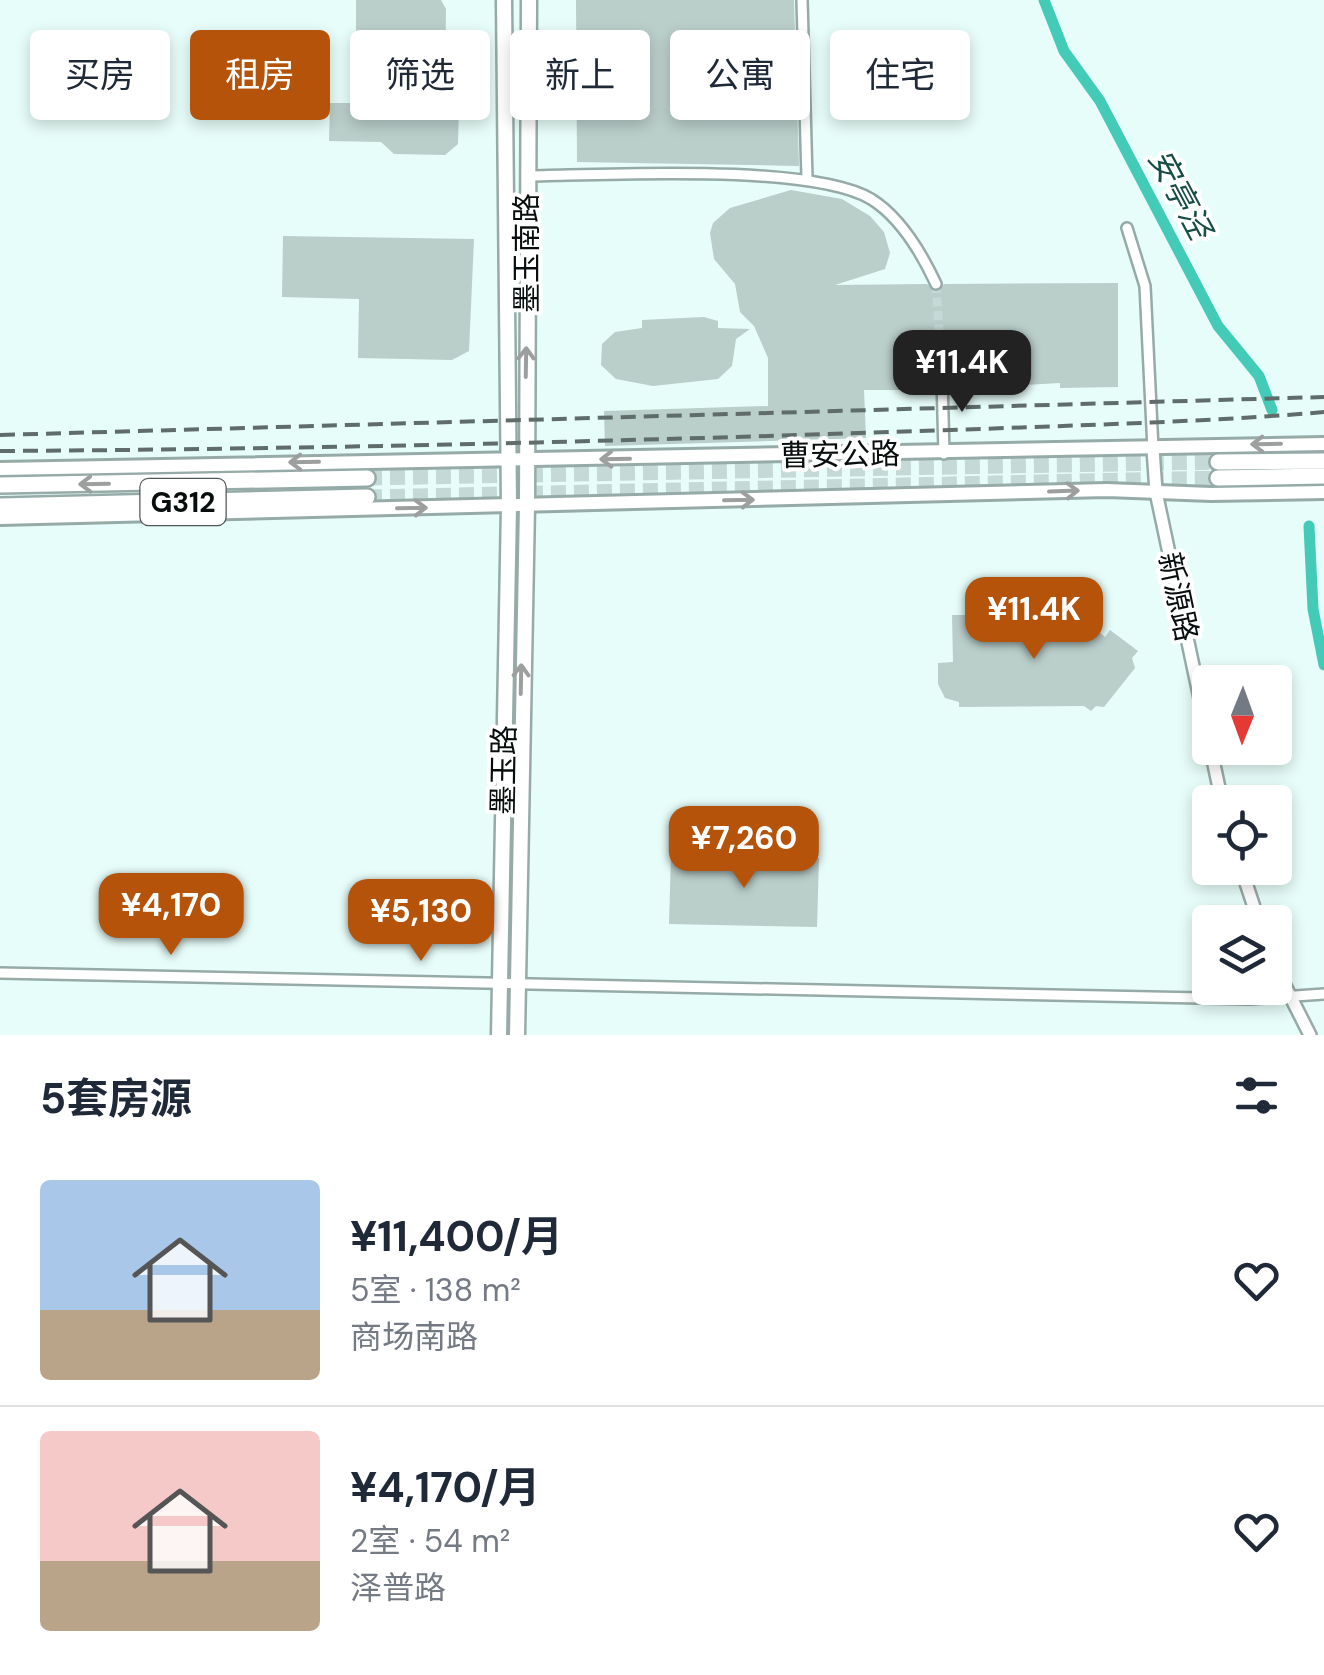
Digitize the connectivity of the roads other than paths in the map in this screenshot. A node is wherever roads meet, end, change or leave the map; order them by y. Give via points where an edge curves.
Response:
1 (504, 0) edge
2 (528, 0) edge
3 (802, 0) edge
4 (527, 176) junction
5 (807, 178) junction
6 (1127, 228) dead end
7 (936, 284) tunnel mouth
8 (942, 378) tunnel mouth
9 (1324, 444) edge
10 (1153, 448) junction
11 (944, 454) junction
12 (507, 459) junction
13 (526, 460) junction
14 (1324, 461) edge
15 (0, 469) edge
16 (1324, 476) edge
17 (366, 478) tunnel mouth
18 (0, 485) edge
19 (1156, 492) junction
20 (1324, 492) edge
21 (367, 497) tunnel mouth
22 (0, 506) edge
23 (509, 506) junction
24 (528, 506) junction
25 (0, 518) edge
26 (1218, 785) edge
27 (0, 974) edge
28 (500, 985) junction
29 (517, 986) junction
30 (1324, 994) edge
31 (1192, 997) edge
32 (1292, 997) edge
33 (1291, 1005) edge
34 (499, 1035) edge
35 (517, 1035) edge
36 (1310, 1035) edge

1 - 12 main road, 墨玉南路
2 - 4 main road, 墨玉南路
3 - 5 street
4 - 5 street
13 -> 4 main road, 墨玉南路
5 - 7 street via 872,200 914,244
6 - 10 street via 1145,286
8 - 11 street
9 -> 10 main road, 曹安公路
10 - 11 main road, 曹安公路
10 - 19 street, 新源路
11 -> 13 main road, 曹安公路
12 - 13 main road, 曹安公路
12 -> 15 main road
12 - 23 main road, 墨玉南路
13 - 24 main road, 墨玉南路
14 - 16 highway via 1218,470
17 -> 18 highway, G312
19 - 20 main road, 曹安公路
24 -> 19 main road, 曹安公路
19 - 26 street, 新源路
21 - 22 highway, G312
23 - 24 main road, 曹安公路
25 -> 23 main road
23 - 28 main road, 墨玉路
29 -> 24 main road, 墨玉路
27 - 28 street
28 - 29 street
28 - 34 main road, 墨玉路
29 - 31 street
29 - 35 main road, 墨玉路
30 - 32 street
33 - 36 street

